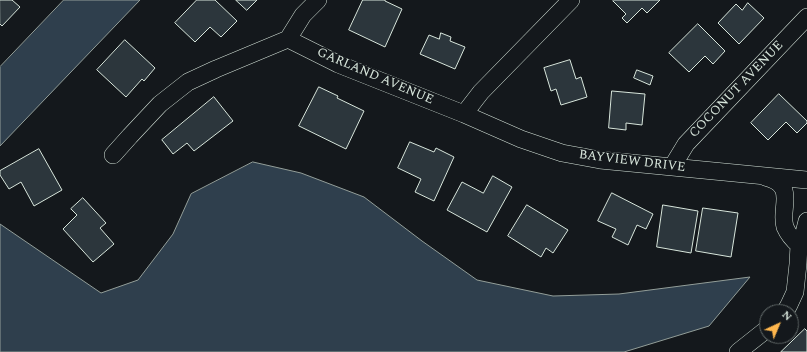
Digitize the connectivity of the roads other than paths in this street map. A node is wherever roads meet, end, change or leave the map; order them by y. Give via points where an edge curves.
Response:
1 (318, 0) edge
2 (571, 0) edge
3 (807, 17) edge
4 (288, 38) junction
5 (464, 114) junction
6 (114, 155) dead end
7 (672, 167) junction
8 (762, 176) junction
9 (807, 180) edge
10 (807, 221) edge
11 (799, 245) junction
12 (789, 304) edge
13 (759, 335) edge
14 (738, 352) edge

1 - 4 street
2 - 5 street via 481,92
3 - 7 street, COCONUT AVENUE via 686,144
4 - 5 street, GARLAND AVENUE via 338,64
4 - 6 street via 188,82 160,104
5 - 7 street, BAYVIEW DRIVE via 521,139 562,153 600,160
7 - 8 street, BAYVIEW DRIVE
8 - 9 street, BAYVIEW DRIVE
8 - 11 street via 773,179 783,190 784,221 789,234
10 - 11 street
11 - 12 street via 795,292
13 - 14 street

